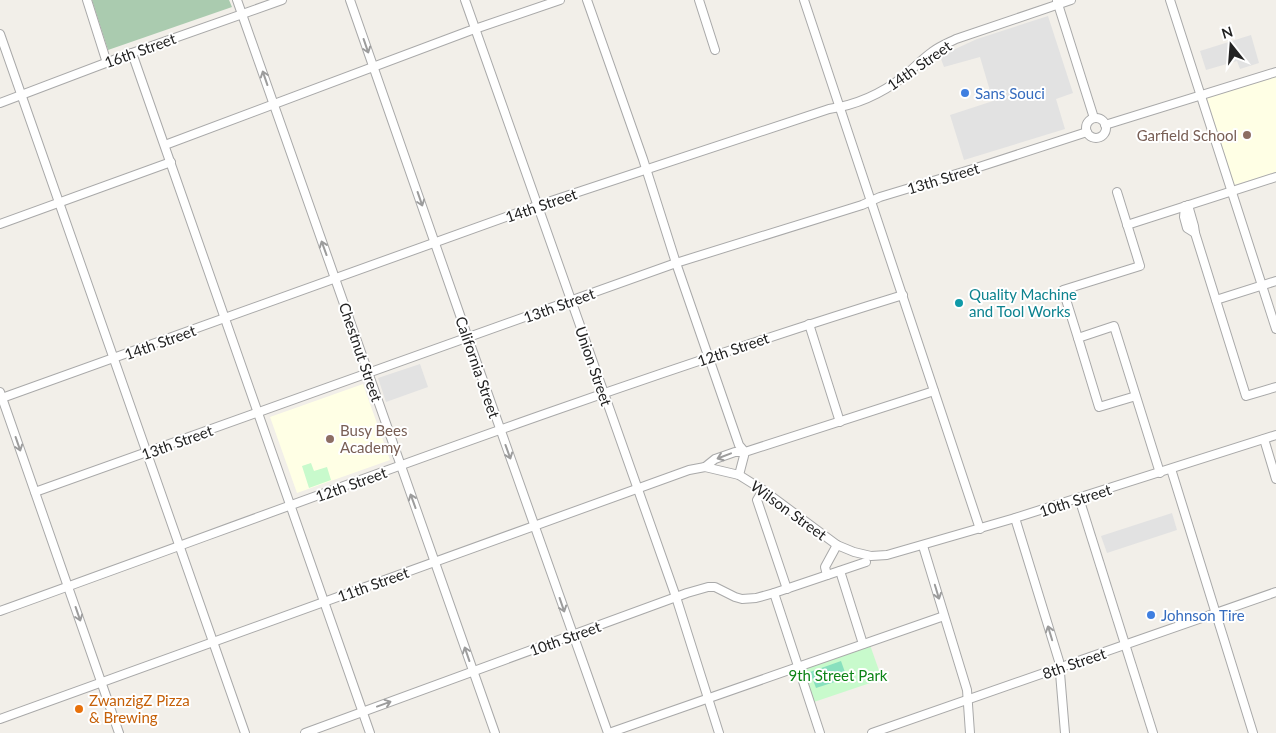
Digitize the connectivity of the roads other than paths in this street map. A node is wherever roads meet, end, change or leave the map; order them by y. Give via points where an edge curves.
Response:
1 (87, 0) edge
2 (237, 0) edge
3 (282, 0) edge
4 (350, 0) edge
5 (465, 0) edge
6 (560, 0) edge
7 (586, 0) edge
8 (698, 0) edge
9 (804, 0) edge
10 (1071, 0) edge
11 (1170, 0) edge
12 (1057, 2) edge
13 (242, 14) junction
14 (475, 29) junction
15 (0, 34) edge
16 (716, 50) dead end
17 (132, 53) junction
18 (108, 63) junction
19 (373, 67) junction
20 (1276, 72) edge
21 (21, 95) junction
22 (1201, 96) junction
23 (0, 103) edge
24 (274, 104) junction
25 (840, 108) junction
26 (1094, 118) junction
27 (1105, 125) junction
28 (1087, 132) junction
29 (165, 145) junction
30 (171, 162) junction
31 (645, 169) junction
32 (1276, 177) edge
33 (1232, 191) junction
34 (1117, 192) dead end
35 (871, 201) junction
36 (59, 203) junction
37 (537, 206) junction
38 (1186, 206) junction
39 (0, 224) edge
40 (1127, 225) junction
41 (435, 243) junction
42 (676, 263) junction
43 (335, 278) junction
44 (1276, 281) edge
45 (1262, 285) junction
46 (903, 295) junction
47 (571, 300) junction
48 (1216, 300) junction
49 (225, 318) junction
50 (809, 324) junction
51 (1276, 329) edge
52 (468, 338) junction
53 (1078, 338) junction
54 (709, 357) junction
55 (114, 358) junction
56 (368, 373) junction
57 (1276, 387) edge
58 (934, 391) junction
59 (604, 394) junction
60 (1, 395) edge
61 (1136, 396) junction
62 (259, 413) junction
63 (840, 422) junction
64 (500, 430) junction
65 (1276, 436) edge
66 (1264, 440) junction
67 (745, 452) junction
68 (146, 453) junction
69 (401, 466) junction
70 (705, 467) junction
71 (1171, 469) junction
72 (1160, 473) junction
73 (739, 475) junction
74 (1276, 479) edge
75 (637, 489) junction
76 (763, 490) junction
77 (35, 492) junction
78 (1079, 498) junction
79 (291, 506) junction
80 (1016, 518) junction
81 (535, 526) junction
82 (980, 529) junction
83 (837, 545) junction
84 (180, 546) junction
85 (923, 546) junction
86 (869, 559) junction
87 (435, 562) junction
88 (840, 571) junction
89 (827, 575) junction
90 (68, 586) junction
91 (787, 589) junction
92 (1276, 592) edge
93 (774, 593) junction
94 (676, 598) junction
95 (325, 602) junction
96 (0, 611) edge
97 (1216, 613) junction
98 (944, 616) junction
99 (573, 635) junction
100 (213, 642) junction
101 (863, 644) junction
102 (1126, 644) junction
103 (798, 667) junction
104 (1060, 668) junction
105 (473, 672) junction
106 (102, 682) junction
107 (708, 698) junction
108 (967, 700) junction
109 (363, 712) junction
110 (0, 719) edge
111 (119, 733) edge
112 (245, 733) edge
113 (305, 733) edge
114 (370, 733) edge
115 (494, 733) edge
116 (609, 733) edge
117 (719, 733) edge
118 (820, 733) edge
119 (872, 733) edge
120 (970, 733) edge
121 (1065, 733) edge
122 (1153, 733) edge
123 (1253, 733) edge

1 - 18 street
2 - 13 street, Chestnut Street
3 - 13 street, 16th Street
4 -> 19 street, California Street
5 - 14 street, Union Street
6 - 14 street
7 - 31 street
8 - 16 street
9 - 25 street
10 - 12 street, 14th Street
11 - 22 street
12 - 25 street, 14th Street via 948,43 931,52 889,87
12 - 26 street
13 - 17 street, 16th Street
24 -> 13 street, Chestnut Street
14 - 19 street
14 - 37 street, Union Street
15 - 21 street
17 - 18 street, 16th Street
17 - 29 street
18 - 21 street, 16th Street
19 - 24 street
19 -> 41 street, California Street
20 - 22 street
21 - 23 street, 16th Street
21 - 36 street
22 - 27 street
22 - 33 street
24 - 29 street
43 -> 24 street, Chestnut Street
25 - 31 street, 14th Street
25 - 35 street
26 - 27 street
26 - 28 street via 1086,125
27 - 28 street via 1105,133 1100,137 1091,137
28 - 35 street, 13th Street
29 - 30 street
30 - 36 street
30 - 49 street
31 - 37 street, 14th Street
31 - 42 street
32 - 33 street
33 - 38 street
33 - 45 street
34 - 40 street
35 - 42 street, 13th Street
35 - 46 street
36 - 39 street
36 - 55 street
37 - 41 street, 14th Street
37 - 47 street, Union Street
38 - 40 street
38 - 48 street via 1187,228 1195,233
40 - 53 street via 1140,266 1063,290
41 - 43 street, 14th Street
41 - 52 street, California Street
42 - 47 street, 13th Street
42 - 54 street
43 - 49 street, 14th Street
43 - 56 street, Chestnut Street
44 - 45 street
45 - 48 street
45 - 51 street
46 - 50 street, 12th Street
46 - 58 street
47 - 52 street, 13th Street
47 - 59 street, Union Street
48 - 57 street via 1246,396
49 - 55 street, 14th Street
49 - 62 street
50 - 54 street, 12th Street
50 - 63 street
52 - 56 street, 13th Street
52 - 64 street, California Street
53 - 61 street via 1099,407
53 - 61 street via 1114,326
54 - 59 street, 12th Street
54 - 67 street via 739,445
55 - 60 street, 14th Street
55 - 68 street
56 - 62 street, 13th Street
56 - 69 street, Chestnut Street
58 - 63 street, 11th Street
58 - 82 street
59 - 64 street, 12th Street
59 - 75 street, Union Street
60 -> 77 street
61 - 72 street
62 - 68 street, 13th Street
62 - 79 street
63 - 67 street, 11th Street
64 - 69 street, 12th Street
64 -> 81 street, California Street
65 - 66 street, 10th Street
66 - 71 street, 10th Street
66 - 74 street
67 -> 70 street, 11th Street via 715,459
67 - 73 street
68 - 77 street, 13th Street
68 - 84 street
69 - 79 street, 12th Street
87 -> 69 street, Chestnut Street
70 - 73 street, Wilson Street
70 - 75 street, 11th Street
71 - 72 street, 10th Street
71 - 97 street
72 - 78 street, 10th Street
73 - 76 street, Wilson Street
75 - 81 street, 11th Street
75 - 94 street, Union Street
76 - 83 street, Wilson Street
76 - 91 street via 757,500
77 - 90 street
78 - 80 street, 10th Street
78 - 102 street
79 - 84 street, 12th Street
79 - 95 street
80 - 82 street, 10th Street
104 -> 80 street
81 - 87 street, 11th Street
81 -> 99 street, California Street
82 - 85 street, 10th Street
83 - 86 street, Wilson Street
83 - 89 street via 825,567
84 - 90 street, 12th Street
84 - 100 street
85 - 86 street, 10th Street
85 -> 98 street
86 - 88 street, 10th Street
87 - 95 street, 11th Street
105 -> 87 street, Chestnut Street
88 - 89 street, 10th Street
88 - 101 street
89 - 91 street, 10th Street
90 - 96 street, 12th Street
90 -> 106 street
91 - 93 street, 10th Street
92 - 97 street, 8th Street
93 - 94 street, 10th Street via 742,599 708,587
93 - 103 street
94 - 99 street, 10th Street
94 - 107 street, Union Street
95 - 100 street, 11th Street
95 - 109 street
97 - 102 street, 8th Street
97 - 123 street
98 - 101 street
98 - 108 street
99 - 105 street, 10th Street
99 - 116 street, California Street
100 - 106 street, 11th Street
100 - 112 street
101 - 103 street
102 - 104 street, 8th Street
102 - 122 street
103 - 107 street
103 - 118 street
104 - 108 street, 8th Street
104 - 121 street
109 -> 105 street, 10th Street
105 - 115 street, Chestnut Street
106 - 110 street, 11th Street
106 - 111 street
107 - 116 street
107 - 117 street, Union Street
108 - 119 street, 8th Street
108 - 120 street
109 - 113 street, 10th Street
109 - 114 street

